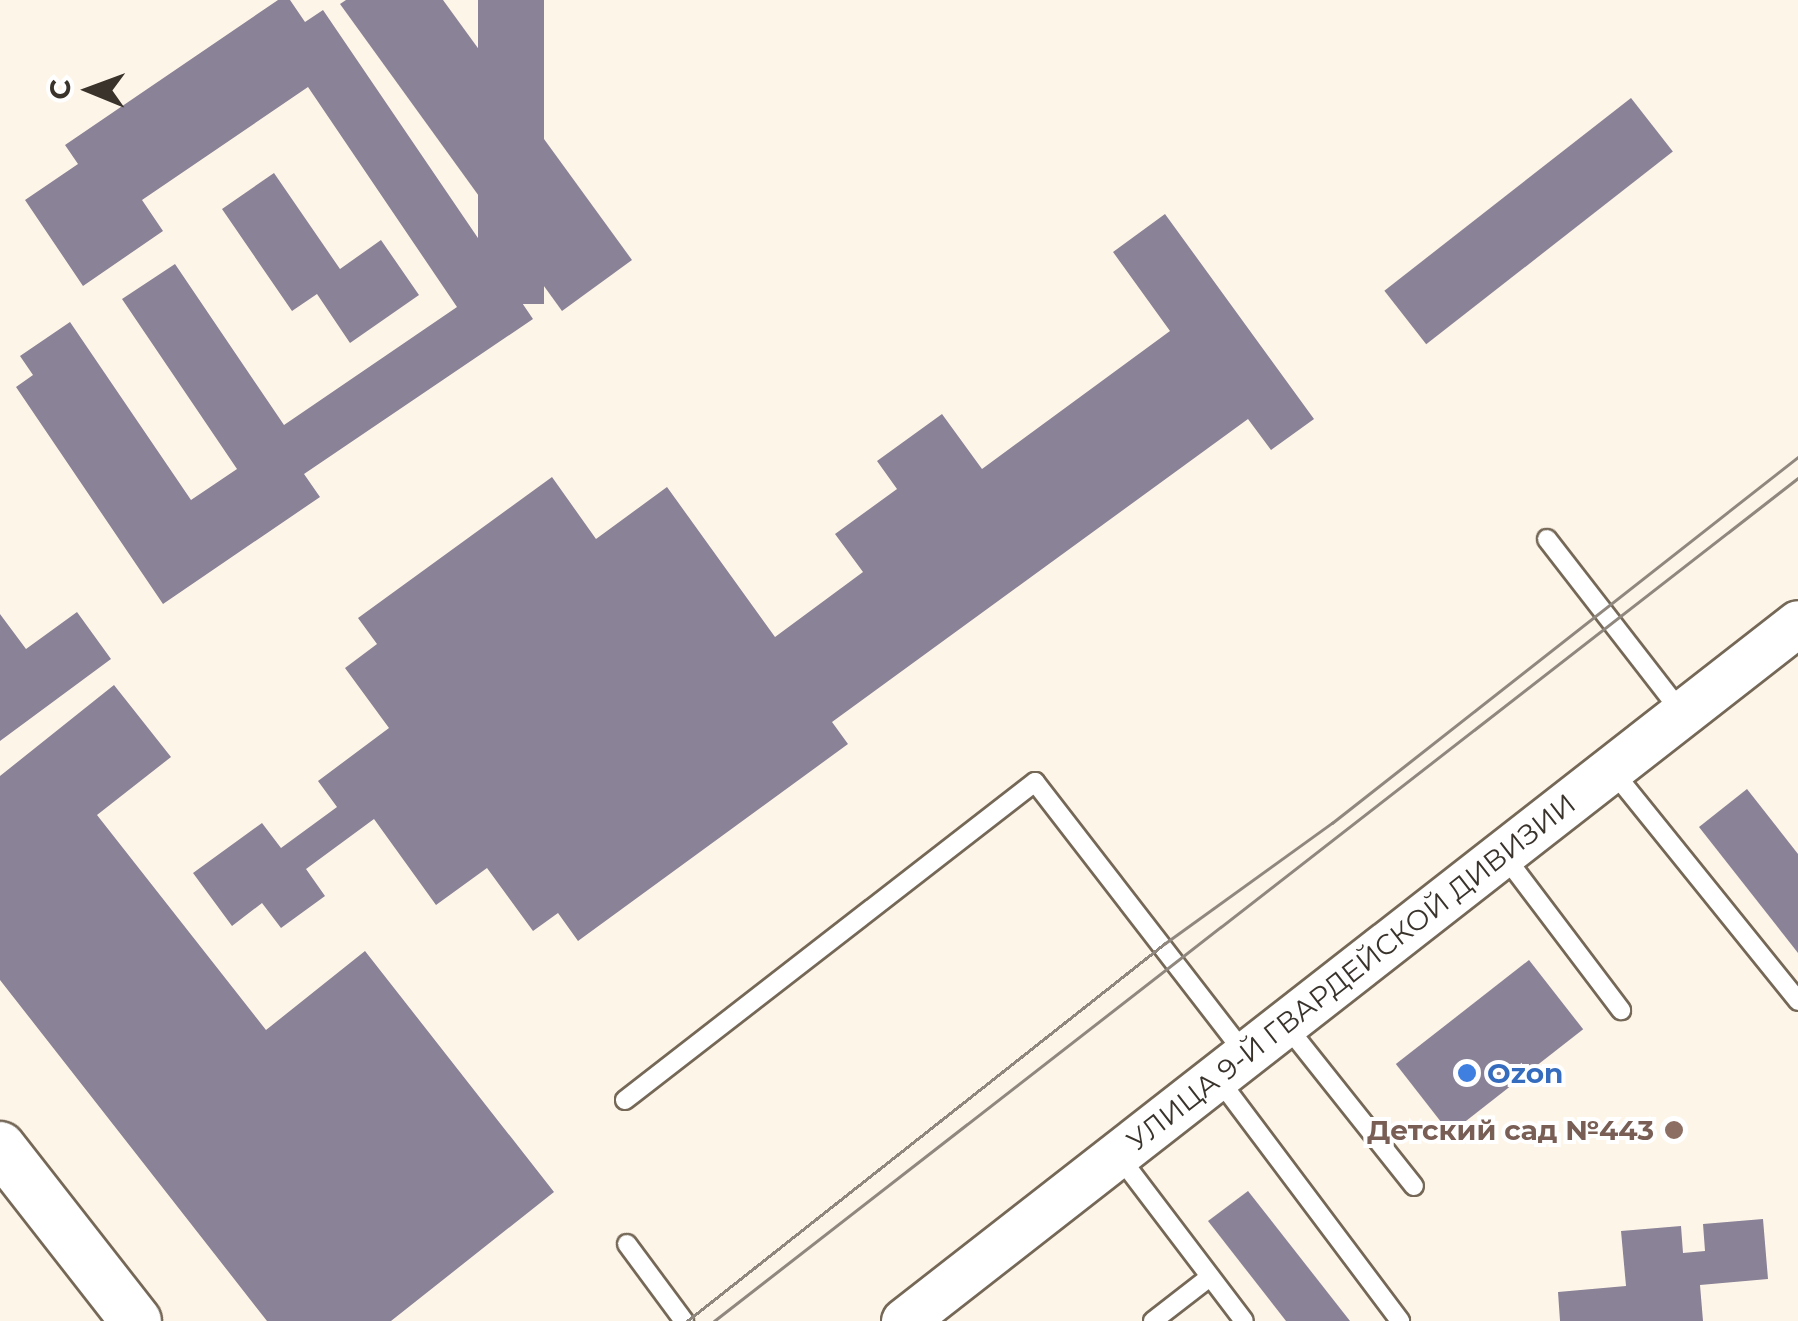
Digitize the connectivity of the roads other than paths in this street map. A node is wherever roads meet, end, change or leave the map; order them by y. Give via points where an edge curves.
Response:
1 (1547, 539) dead end
2 (1798, 624) edge
3 (1682, 714) junction
4 (1611, 769) junction
5 (1502, 854) junction
6 (1798, 1001) edge
7 (1621, 1010) dead end
8 (1285, 1024) junction
9 (1231, 1065) junction
10 (625, 1100) dead end
11 (0, 1147) edge
12 (1117, 1154) junction
13 (1414, 1186) dead end
14 (627, 1244) dead end
15 (1210, 1276) junction
16 (136, 1321) edge
17 (684, 1321) edge
18 (904, 1321) edge
19 (1153, 1321) edge
20 (1244, 1321) edge
21 (1400, 1321) edge

1 - 3 lane
2 - 3 street, УЛИЦА 9-Й ГВАРДЕЙСКОЙ ДИВИЗИИ
3 - 4 street, УЛИЦА 9-Й ГВАРДЕЙСКОЙ ДИВИЗИИ
4 - 5 street, УЛИЦА 9-Й ГВАРДЕЙСКОЙ ДИВИЗИИ
4 - 6 lane
5 - 7 lane
5 - 8 street, УЛИЦА 9-Й ГВАРДЕЙСКОЙ ДИВИЗИИ
8 - 9 street, УЛИЦА 9-Й ГВАРДЕЙСКОЙ ДИВИЗИИ
8 - 13 lane
9 - 10 lane via 1035,782
9 - 12 street, УЛИЦА 9-Й ГВАРДЕЙСКОЙ ДИВИЗИИ
9 - 21 lane
11 - 16 main road
12 - 15 lane
12 - 18 street, УЛИЦА 9-Й ГВАРДЕЙСКОЙ ДИВИЗИИ
14 - 17 lane
15 - 19 lane
15 - 20 lane

